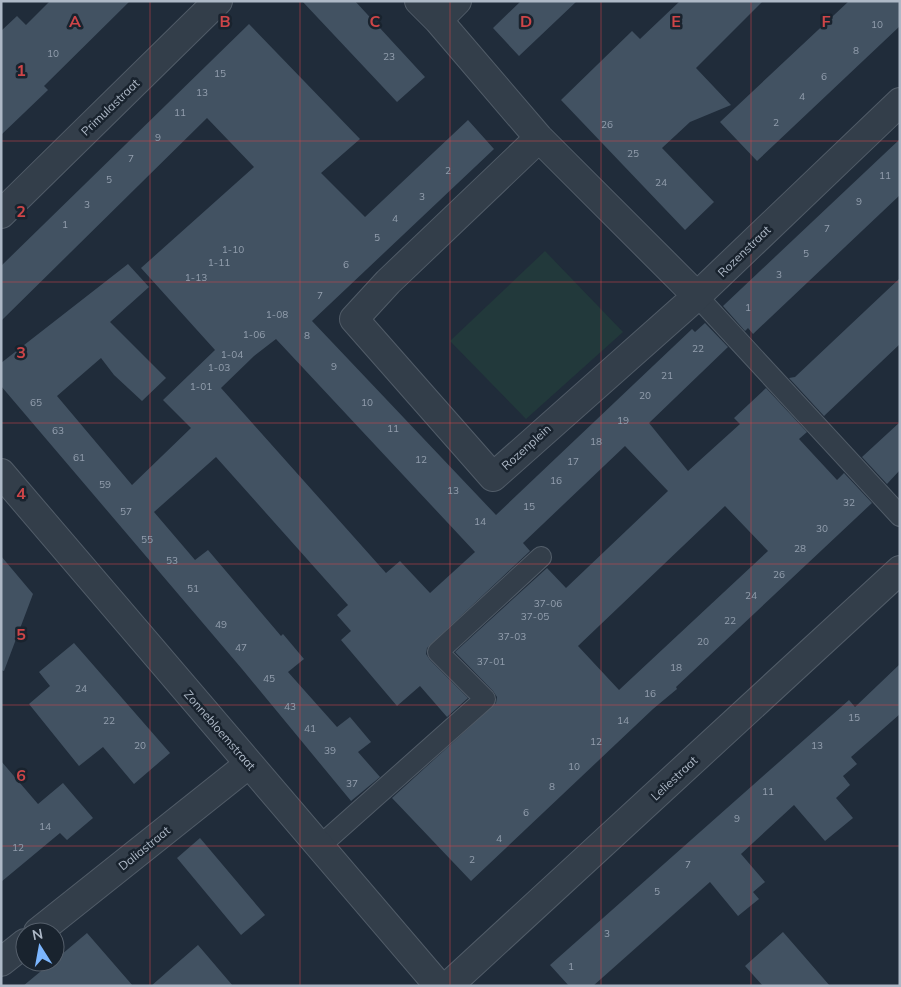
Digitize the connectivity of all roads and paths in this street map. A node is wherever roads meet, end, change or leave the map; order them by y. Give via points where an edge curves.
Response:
1 (218, 1) edge
2 (419, 1) edge
3 (457, 1) edge
4 (438, 20) junction
5 (900, 102) edge
6 (539, 138) junction
7 (1, 214) edge
8 (697, 296) junction
9 (3, 478) edge
10 (900, 516) edge
11 (541, 557) dead end
12 (900, 570) edge
13 (249, 764) junction
14 (321, 845) junction
15 (51, 922) edge
16 (15, 951) edge
17 (1, 962) edge
18 (439, 986) edge
19 (448, 986) edge

1 - 7 street, Primulastraat
2 - 4 street
3 - 4 street
4 - 6 street
5 - 8 street, Rozenstraat
6 - 8 street
6 - 8 street, Rozenplein via 388,282 354,319 494,476
8 - 10 lane
9 - 13 street, Zonnebloemstraat
11 - 14 lane via 438,652 485,699
12 - 19 street, Leliestraat
13 - 14 street, Zonnebloemstraat
13 - 15 street, Daliastraat
14 - 18 street, Zonnebloemstraat
16 - 17 street

